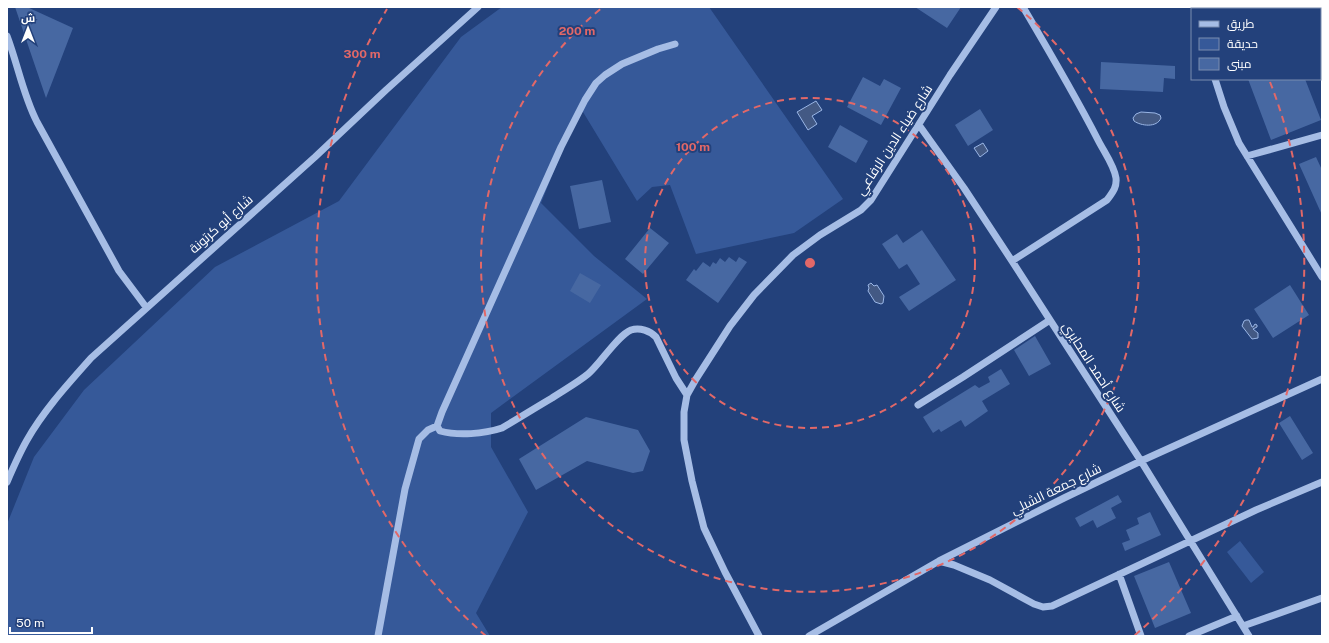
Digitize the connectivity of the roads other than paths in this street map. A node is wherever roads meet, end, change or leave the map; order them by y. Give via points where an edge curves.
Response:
1 (478, 7) edge
2 (996, 7) edge
3 (1023, 7) edge
4 (7, 36) edge
5 (675, 44) dead end
6 (1215, 80) edge
7 (919, 126) junction
8 (1322, 135) edge
9 (1247, 156) junction
10 (1012, 261) junction
11 (1322, 277) edge
12 (146, 307) junction
13 (1050, 320) junction
14 (1322, 379) edge
15 (687, 395) junction
16 (918, 404) dead end
17 (437, 426) junction
18 (1141, 461) junction
19 (7, 482) edge
20 (1322, 482) edge
21 (1190, 540) junction
22 (939, 561) junction
23 (1119, 574) junction
24 (1322, 598) edge
25 (1237, 616) junction
26 (1243, 626) junction
27 (378, 636) edge
28 (760, 636) edge
29 (809, 636) edge
30 (1141, 636) edge
31 (1189, 636) edge
32 (1249, 636) edge

1 - 12 street, شارع أبو كرتونة
2 - 7 street, شارع ضياء الدين الرفاعي
3 - 10 street via 1091,127 1113,171 1116,186 1107,200
4 - 12 street via 16,59 26,100 34,117 119,271
5 - 17 street via 622,64 604,75 585,100 561,147
6 - 9 street via 1234,133
7 - 10 street, شارع أحمد المحايري
7 - 15 street, شارع ضياء الدين الرفاعي via 871,200 861,210 793,255 754,295 738,315
8 - 9 street
9 - 11 street
10 - 13 street, شارع أحمد المحايري
12 - 19 street, شارع أبو كرتونة via 91,358 59,394 26,441
13 - 16 street
13 - 18 street, شارع أحمد المحايري
14 - 18 street, شارع جمعة الشبلي
15 - 17 street via 656,337 647,331 637,329 622,336 597,365 576,383 502,428 492,432 448,434 440,431
15 - 28 street via 683,424 684,440 704,528
17 - 27 street via 428,430 419,439 417,446 405,489
18 - 21 street, شارع أحمد المحايري
18 - 22 street, شارع جمعة الشبلي
20 - 21 street
21 - 23 street
21 - 25 street, شارع أحمد المحايري
22 - 23 street via 990,580 1043,607 1052,606
22 - 29 street, شارع جمعة الشبلي
23 - 30 street
24 - 26 street
25 - 26 street, شارع أحمد المحايري
25 - 31 street
26 - 32 street, شارع أحمد المحايري

